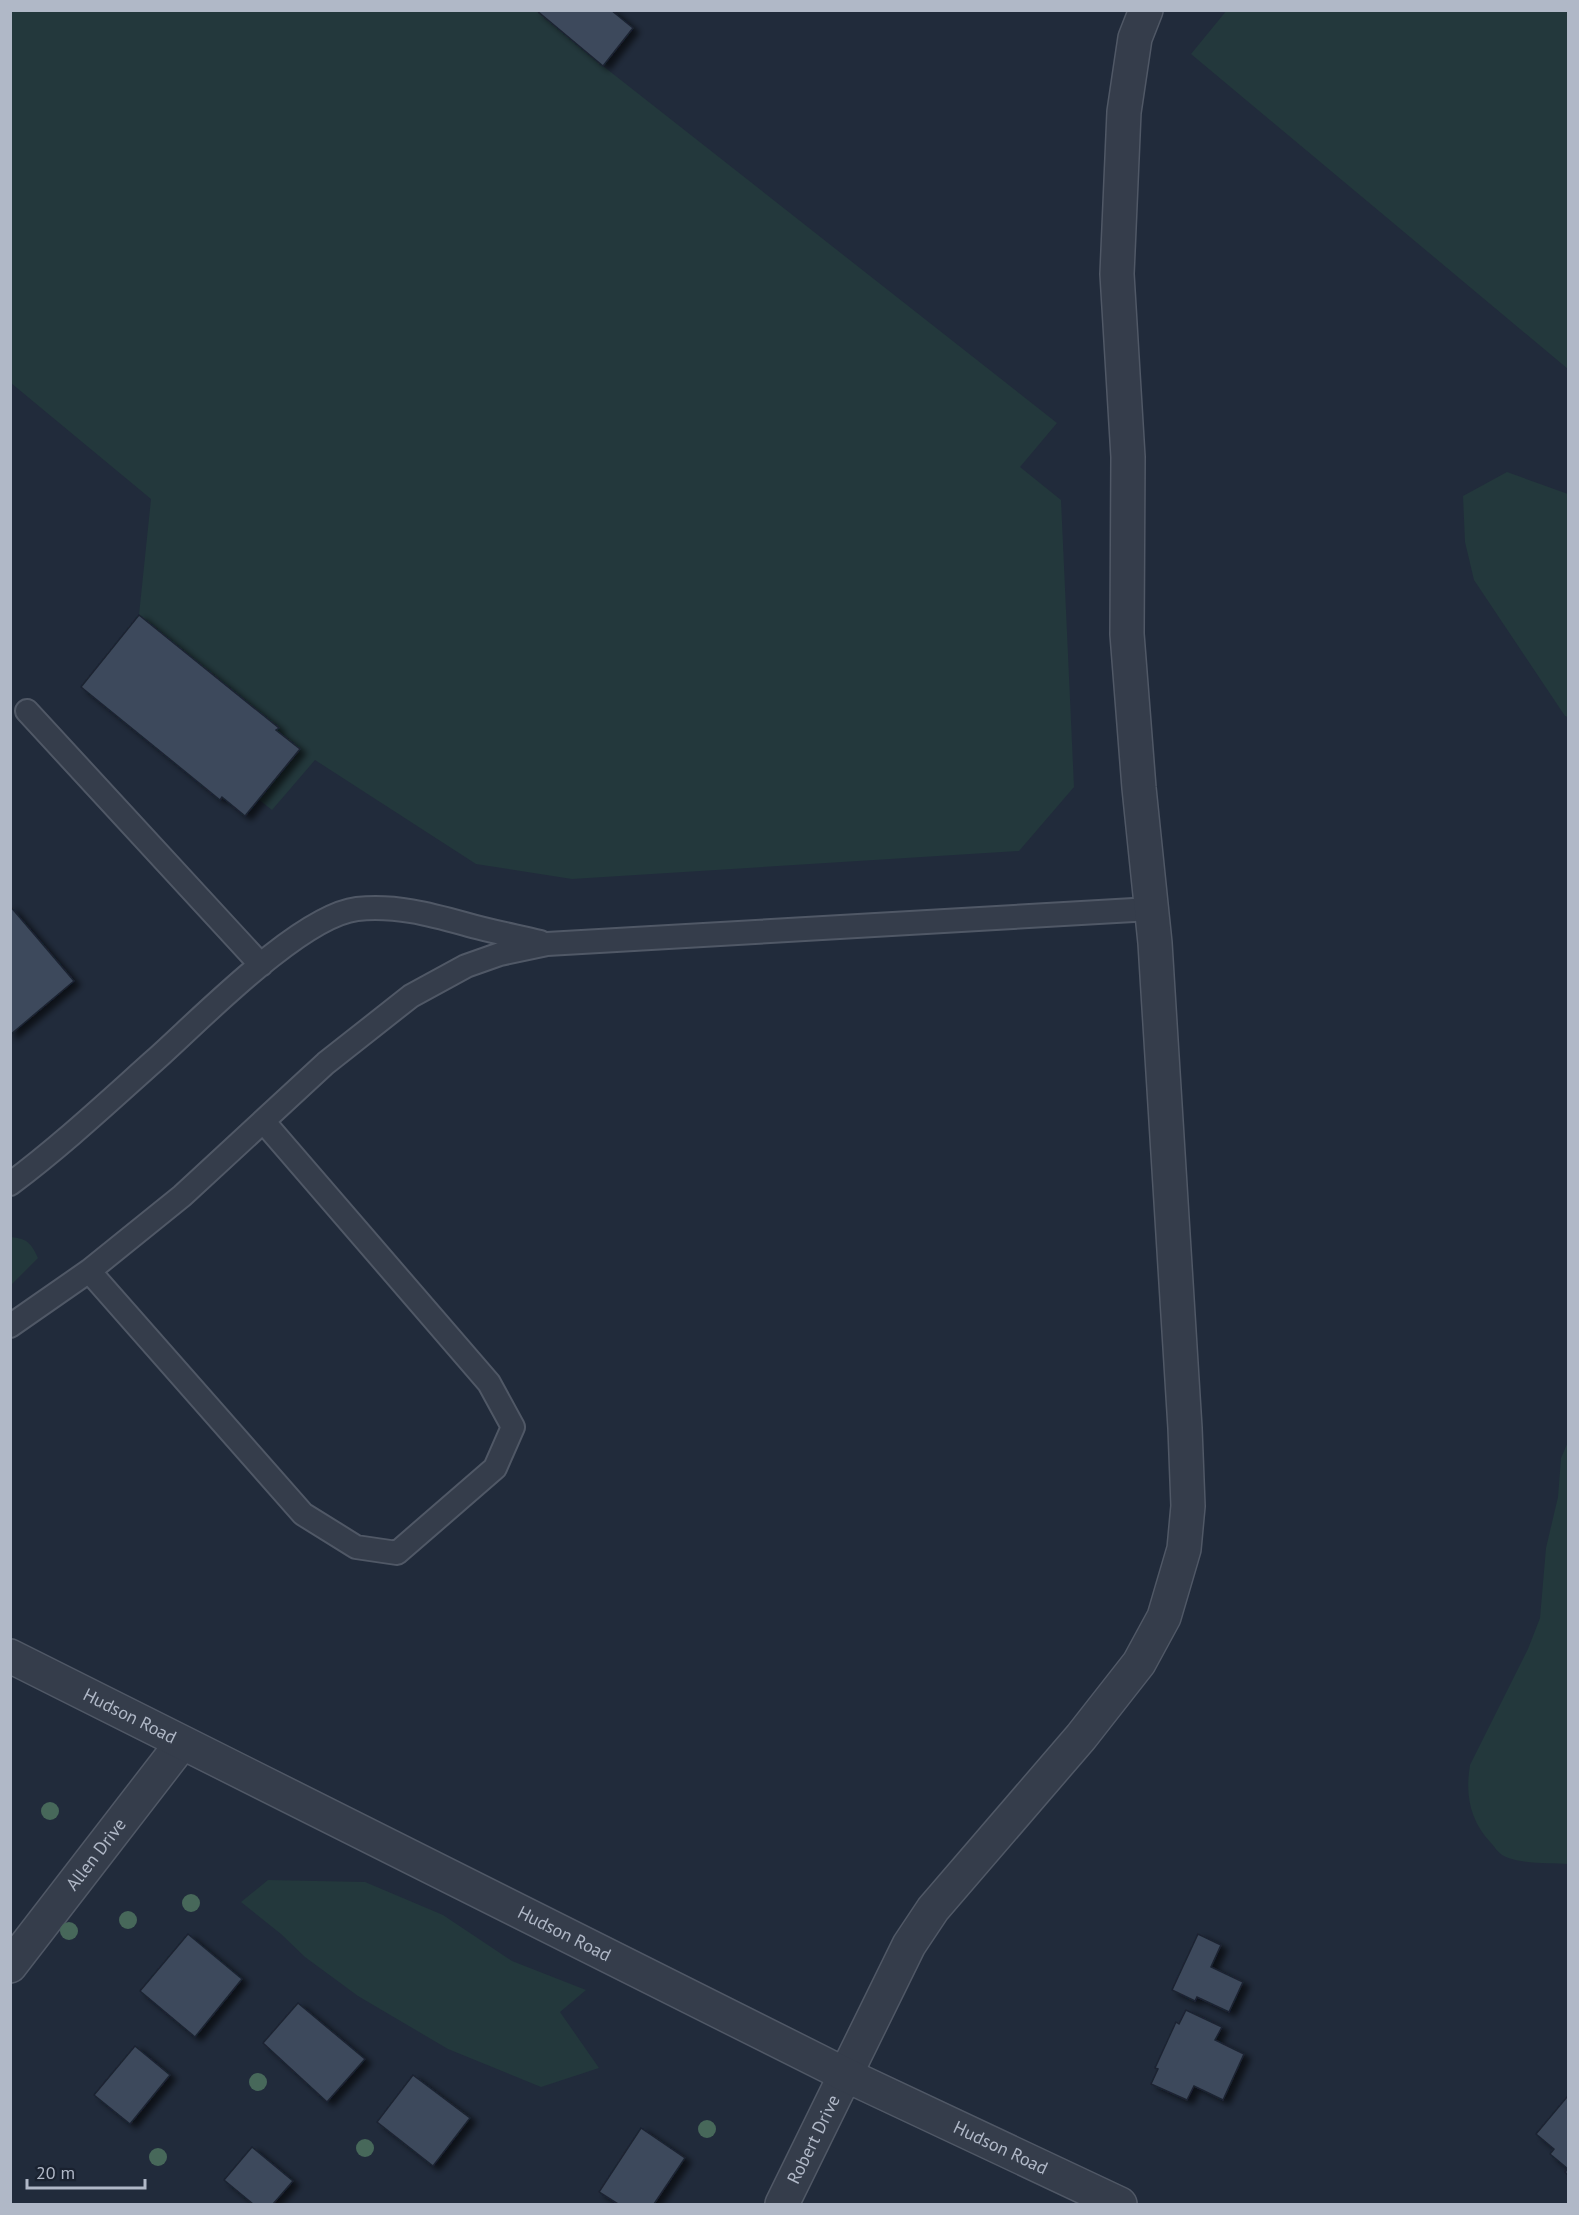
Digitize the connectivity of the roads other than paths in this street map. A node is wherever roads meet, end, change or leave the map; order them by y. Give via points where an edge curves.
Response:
1 (1146, 10) edge
2 (27, 711) dead end
3 (1151, 909) junction
4 (547, 944) junction
5 (261, 965) junction
6 (263, 1121) junction
7 (10, 1184) edge
8 (89, 1271) junction
9 (10, 1326) edge
10 (10, 1656) edge
11 (183, 1743) junction
12 (10, 1966) edge
13 (846, 2075) junction
14 (782, 2205) edge
15 (1120, 2205) edge

1 - 3 street, Robert Drive via 1135,38 1124,112 1117,274 1128,457 1127,634
2 - 5 lane
3 - 4 lane
3 - 13 street, Robert Drive via 1188,1506 1176,1582 1164,1617 1139,1663 1082,1737 933,1909 909,1945
4 - 5 lane via 428,913 355,909 321,921
4 - 6 lane via 466,966 411,996
5 - 7 lane
6 - 8 lane via 182,1196
6 - 8 lane via 489,1383 513,1427 495,1468 397,1553 356,1547 303,1514
8 - 9 lane
10 - 11 street, Hudson Road
11 - 12 street, Allen Drive
11 - 13 street, Hudson Road
13 - 14 street, Robert Drive
13 - 15 street, Hudson Road

